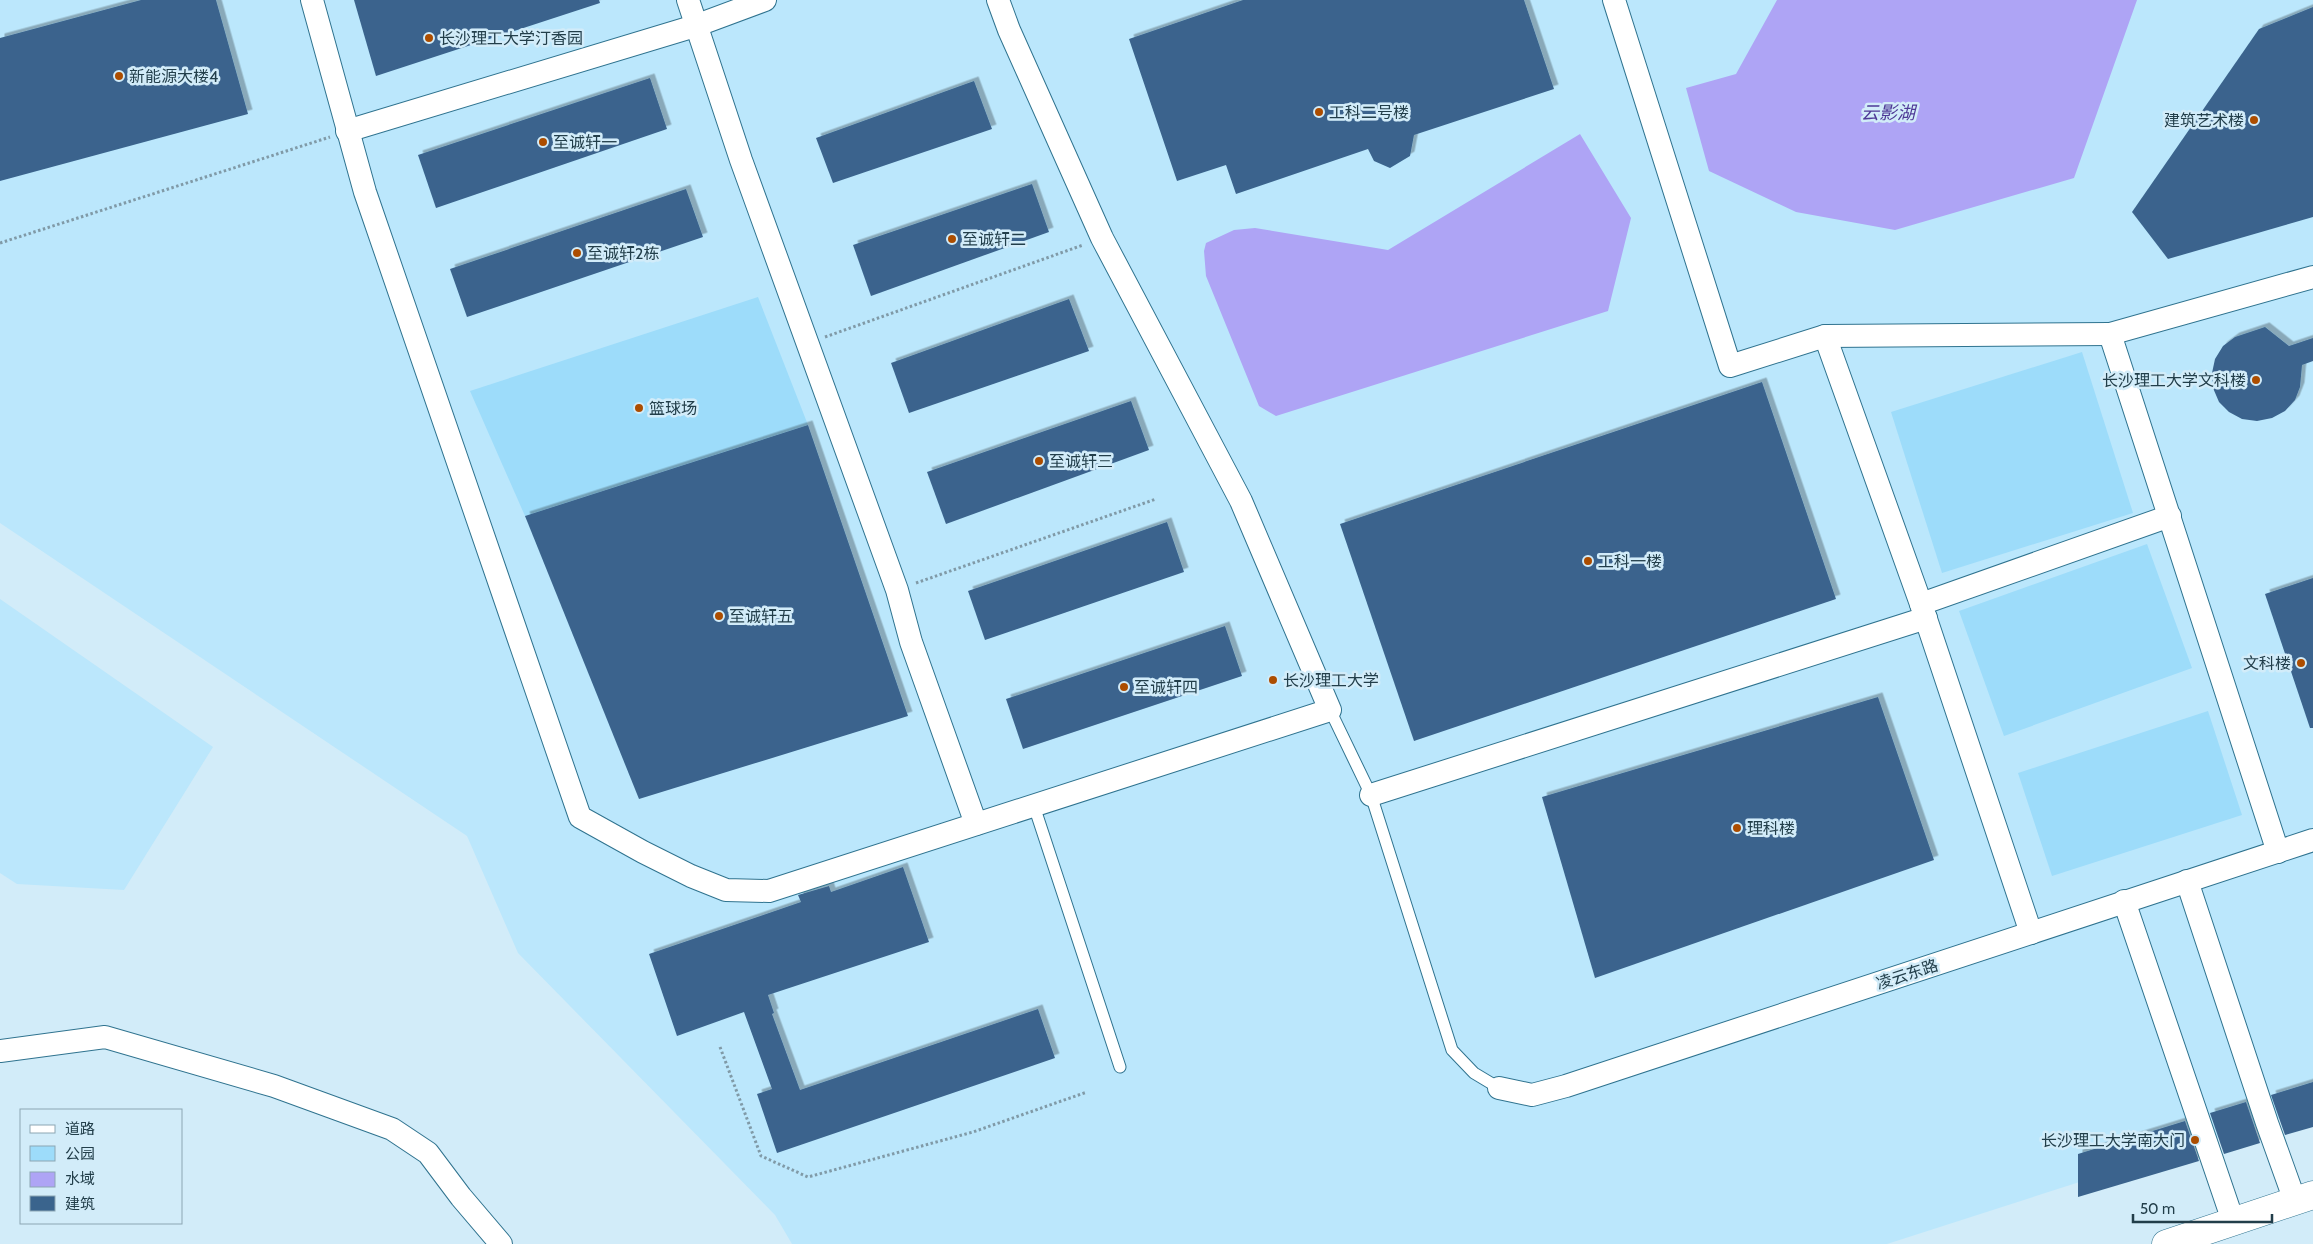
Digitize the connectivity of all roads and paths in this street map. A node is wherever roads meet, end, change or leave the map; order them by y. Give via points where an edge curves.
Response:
1 (312, 0) edge
2 (688, 0) edge
3 (765, 0) edge
4 (998, 0) edge
5 (1614, 0) edge
6 (695, 26) junction
7 (347, 132) junction
8 (1102, 238) junction
9 (0, 243) edge
10 (2313, 277) edge
11 (2110, 334) junction
12 (1825, 336) junction
13 (808, 343) junction
14 (1156, 499) dead end
15 (2170, 516) junction
16 (897, 590) junction
17 (1924, 611) junction
18 (1330, 710) junction
19 (1371, 795) junction
20 (1034, 806) junction
21 (976, 824) junction
22 (2313, 840) edge
23 (2278, 852) junction
24 (2187, 881) junction
25 (2124, 901) junction
26 (2031, 933) junction
27 (720, 1047) dead end
28 (0, 1050) edge
29 (1120, 1067) dead end
30 (1499, 1088) joint
31 (1088, 1092) dead end
32 (2304, 1198) edge
33 (2233, 1221) junction
34 (501, 1244) edge
35 (2166, 1244) edge

1 - 7 street
2 - 6 street
3 - 6 street
4 - 8 street
5 - 12 street via 1730,366
6 - 7 street
6 - 13 street
7 - 9 path
7 - 21 street via 580,817 643,852 726,890 770,891
8 - 13 path
8 - 18 street via 1241,501
10 - 11 street
11 - 12 street
11 - 15 street
12 - 17 street
13 - 16 street
14 - 16 path
15 - 17 street
15 - 23 street
16 - 21 street via 911,642
17 - 19 street
17 - 26 street
18 - 19 lane
18 - 20 street
19 - 30 lane via 1452,1050 1474,1073
20 - 21 street
20 - 29 lane
22 - 23 street, 凌云东路
23 - 24 street, 凌云东路
24 - 25 street, 凌云东路
24 - 32 street via 2264,1113
25 - 26 street, 凌云东路
25 - 33 street
26 - 30 street, 凌云东路 via 1566,1086 1532,1095
27 - 31 path via 761,1156 808,1177 973,1132
28 - 34 street via 105,1036 274,1086 392,1128 428,1153
32 - 33 main road
33 - 35 main road

